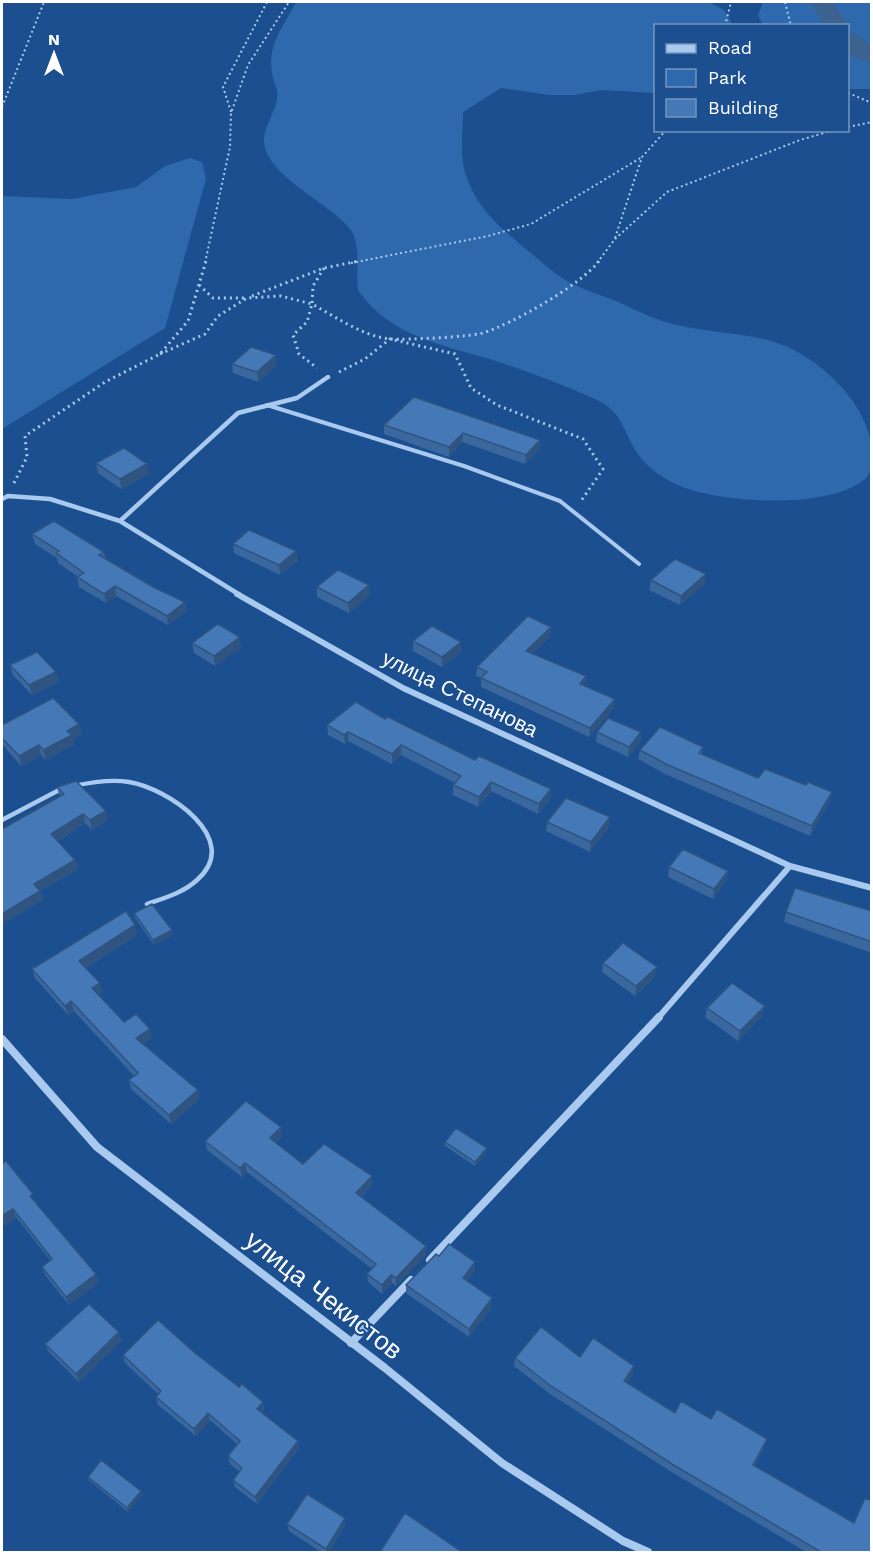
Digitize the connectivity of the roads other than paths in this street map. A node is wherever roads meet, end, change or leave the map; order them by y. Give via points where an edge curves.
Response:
1 (328, 377) road end
2 (267, 405) junction
3 (2, 499) edge
4 (120, 521) junction
5 (639, 564) dead end
6 (2, 820) edge
7 (790, 866) junction
8 (872, 888) edge
9 (147, 903) dead end
10 (2, 1039) edge
11 (425, 1265) edge
12 (417, 1274) edge
13 (351, 1343) junction
14 (648, 1552) edge

1 - 2 street via 297,398
2 - 4 street via 238,413
2 - 5 lane via 464,466 560,501
3 - 4 street, улица Степанова via 51,499
4 - 7 street, улица Степанова via 225,587 404,688
6 - 9 lane via 60,788 95,782 131,782 164,794 190,811 208,831 211,854 204,873 189,886
7 - 8 street, улица Степанова
7 - 11 street via 686,988
10 - 13 street, улица Чекистов via 97,1147
12 - 13 street
13 - 14 street, улица Чекистов via 502,1463 623,1541

